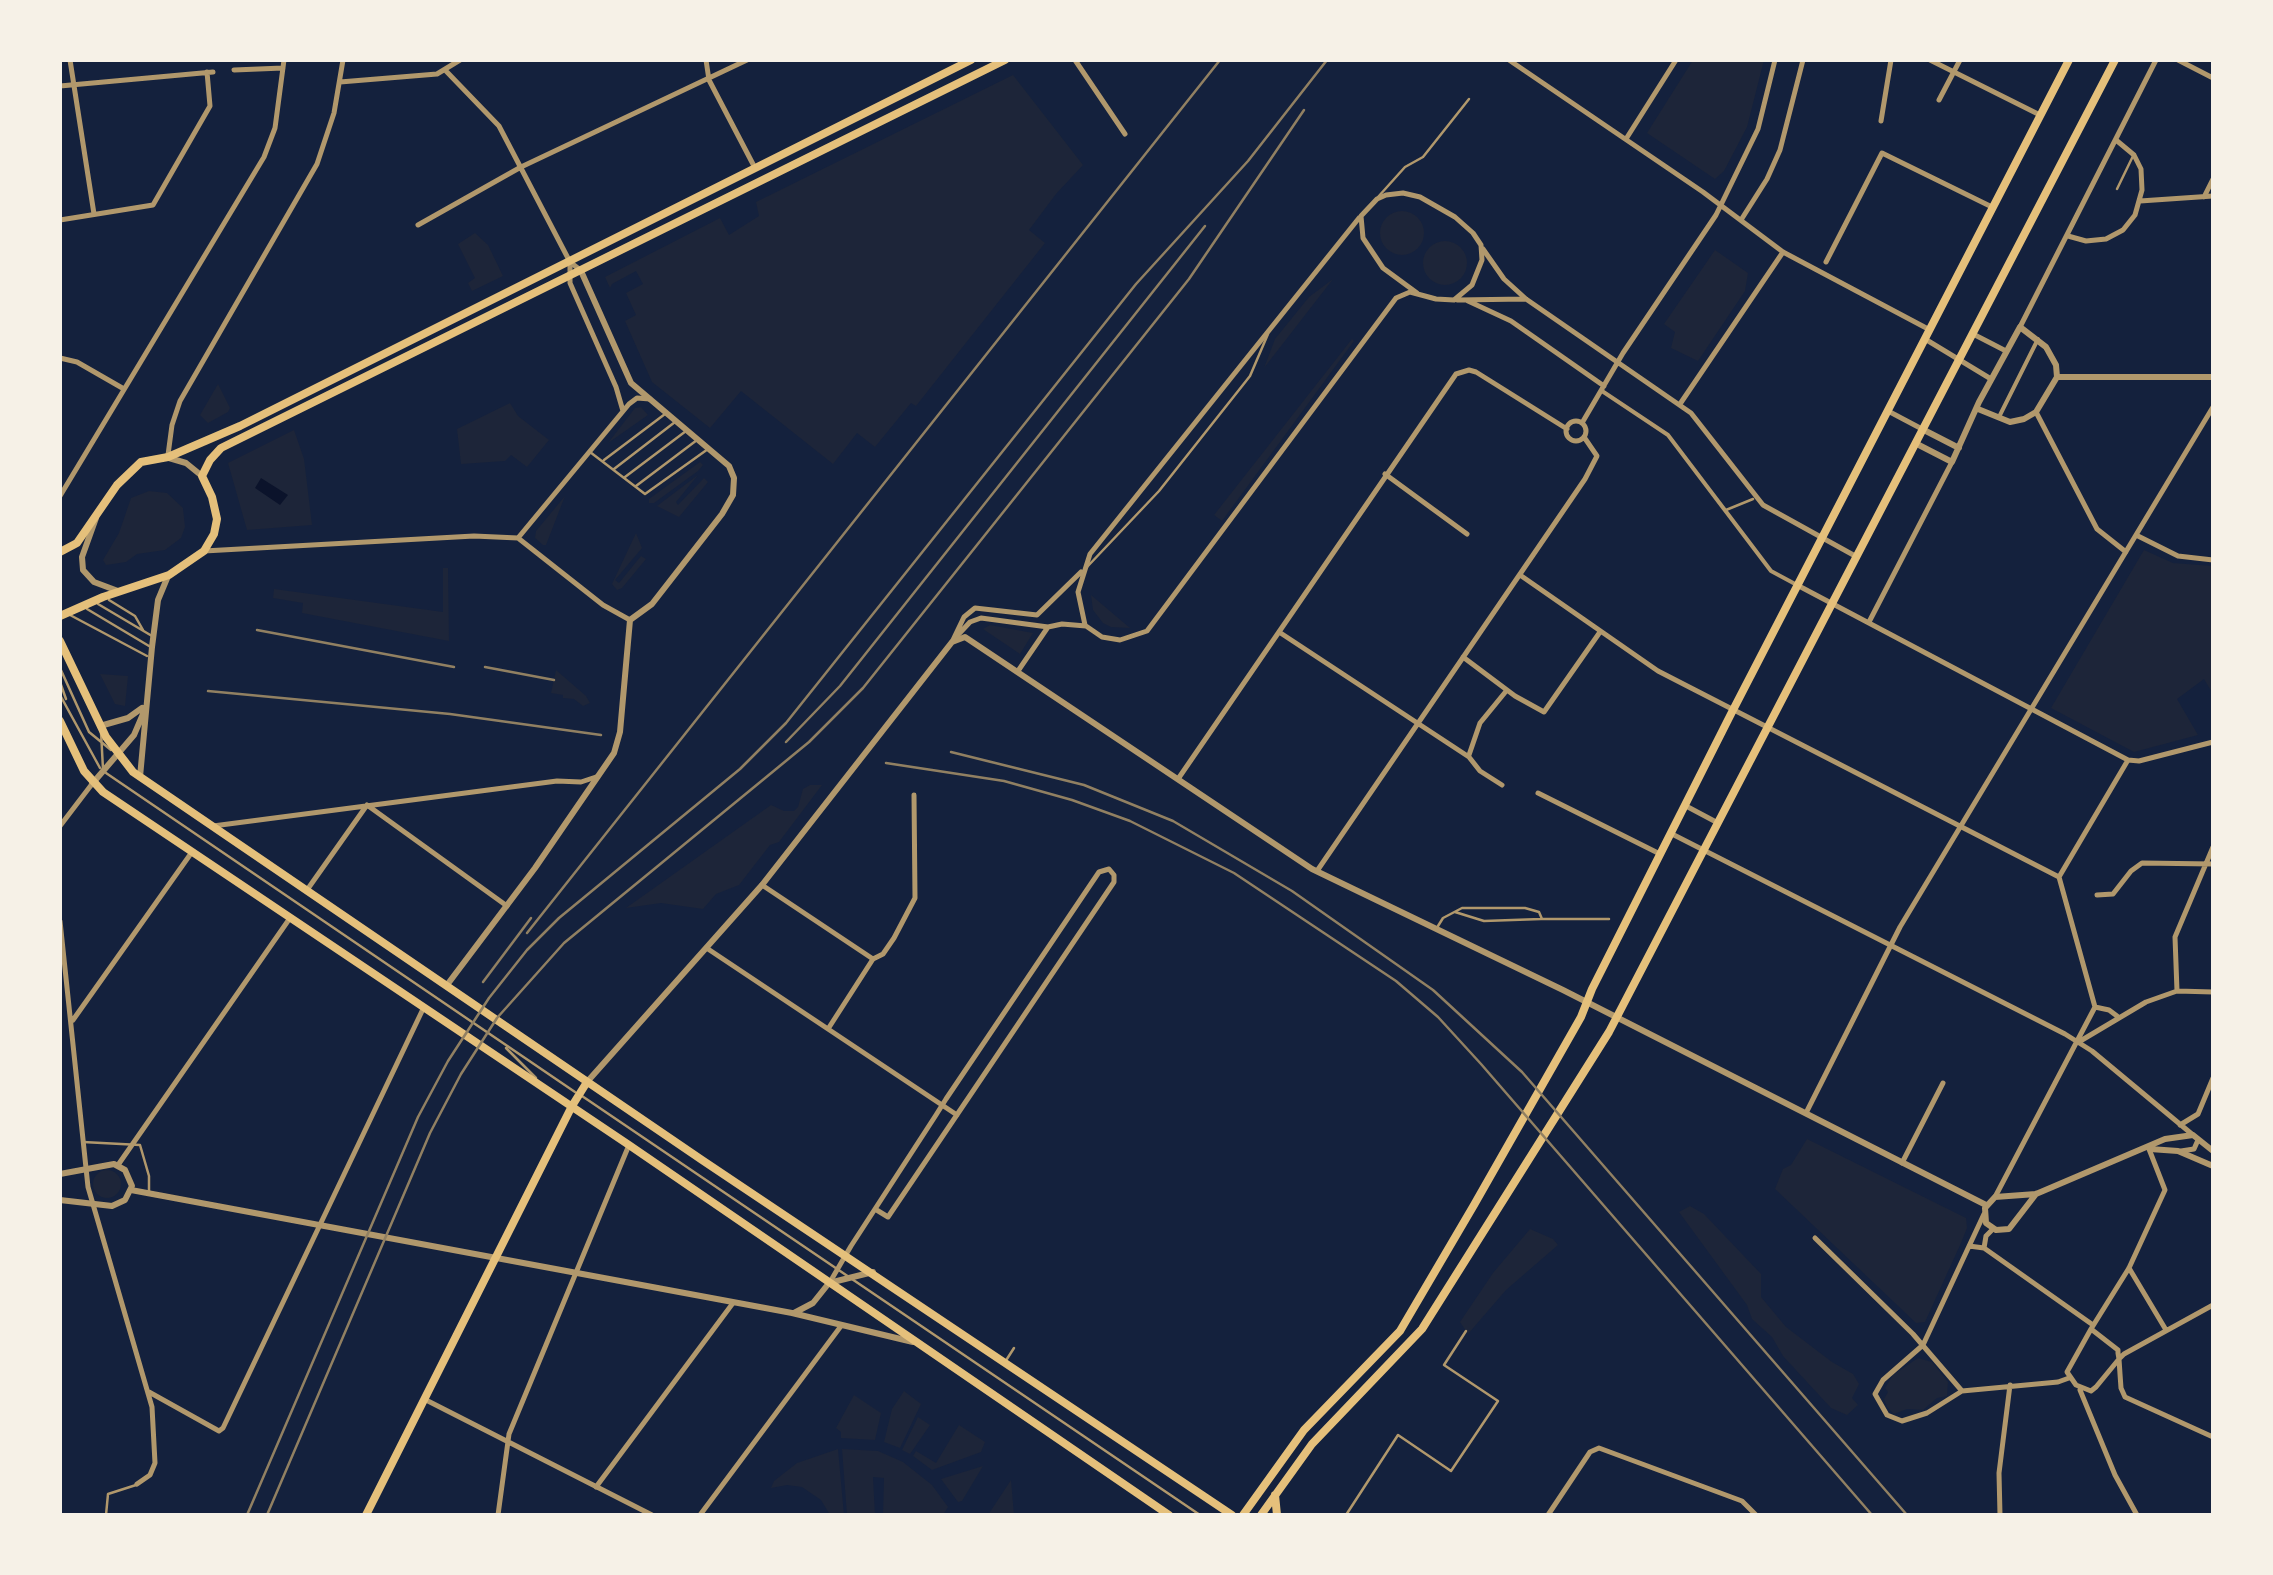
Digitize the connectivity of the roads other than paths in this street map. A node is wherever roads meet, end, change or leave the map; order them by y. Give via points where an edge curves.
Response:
1 (70, 60) edge
2 (343, 60) edge
3 (460, 60) edge
4 (706, 60) edge
5 (747, 60) edge
6 (971, 60) edge
7 (1005, 60) edge
8 (1074, 60) edge
9 (1508, 60) edge
10 (1676, 60) edge
11 (1775, 60) edge
12 (1803, 60) edge
13 (1891, 60) edge
14 (1930, 60) edge
15 (1960, 60) edge
16 (2068, 60) edge
17 (2116, 60) edge
18 (2156, 60) edge
19 (2178, 60) edge
20 (283, 64) edge
21 (234, 70) dead end
22 (446, 71) junction
23 (1954, 72) junction
24 (2213, 78) edge
25 (709, 80) junction
26 (340, 82) junction
27 (72, 85) junction
28 (60, 86) edge
29 (1470, 99) dead end
30 (1939, 100) dead end
31 (2040, 115) junction
32 (1882, 121) dead end
33 (1125, 134) dead end
34 (1626, 138) junction
35 (2116, 140) junction
36 (2134, 155) junction
37 (522, 167) junction
38 (755, 168) junction
39 (2213, 179) edge
40 (2117, 190) dead end
41 (2213, 196) edge
42 (2204, 197) junction
43 (1377, 198) junction
44 (2140, 201) junction
45 (1721, 205) junction
46 (1992, 207) junction
47 (94, 214) junction
48 (1361, 216) junction
49 (60, 220) edge
50 (1742, 220) junction
51 (418, 224) dead end
52 (2068, 236) junction
53 (1482, 245) junction
54 (1783, 252) junction
55 (570, 262) junction
56 (1826, 262) dead end
57 (581, 271) junction
58 (568, 277) junction
59 (1418, 292) junction
60 (1454, 300) junction
61 (1526, 300) junction
62 (1468, 301) junction
63 (2020, 327) junction
64 (1270, 328) junction
65 (1973, 333) junction
66 (1927, 335) junction
67 (2038, 339) junction
68 (2006, 351) junction
69 (60, 358) edge
70 (1959, 359) junction
71 (1618, 363) junction
72 (2213, 376) edge
73 (2057, 377) junction
74 (1991, 379) junction
75 (1603, 388) junction
76 (124, 389) junction
77 (650, 399) junction
78 (1680, 404) junction
79 (2213, 407) edge
80 (1978, 409) junction
81 (623, 411) junction
82 (1888, 411) junction
83 (2036, 412) junction
84 (666, 413) junction
85 (1998, 419) junction
86 (676, 421) junction
87 (1582, 423) junction
88 (1566, 429) junction
89 (1922, 429) junction
90 (687, 430) junction
91 (1584, 437) junction
92 (698, 439) junction
93 (1915, 443) junction
94 (709, 448) junction
95 (1959, 448) junction
96 (590, 452) junction
97 (168, 457) junction
98 (602, 461) junction
99 (1952, 462) junction
100 (614, 470) junction
101 (1385, 474) junction
102 (202, 476) junction
103 (624, 478) junction
104 (635, 487) junction
105 (60, 496) edge
106 (1755, 498) junction
107 (1726, 510) junction
108 (98, 512) junction
109 (1467, 534) dead end
110 (2136, 534) junction
111 (518, 538) junction
112 (1821, 539) junction
113 (204, 551) junction
114 (60, 552) edge
115 (2126, 552) junction
116 (1857, 558) junction
117 (2213, 560) edge
118 (1083, 570) junction
119 (169, 575) junction
120 (1520, 575) junction
121 (1797, 585) junction
122 (118, 592) junction
123 (103, 597) junction
124 (93, 601) junction
125 (1833, 603) junction
126 (82, 606) junction
127 (62, 615) edge
128 (630, 620) junction
129 (1870, 622) junction
130 (1086, 626) junction
131 (1048, 627) junction
132 (142, 630) junction
133 (1279, 632) junction
134 (1600, 632) junction
135 (153, 637) junction
136 (60, 641) edge
137 (952, 642) junction
138 (152, 647) junction
139 (1464, 657) junction
140 (150, 658) junction
141 (60, 668) edge
142 (1018, 670) junction
143 (60, 682) edge
144 (1507, 690) junction
145 (60, 695) edge
146 (146, 703) junction
147 (68, 704) junction
148 (2032, 708) junction
149 (1733, 710) junction
150 (60, 721) edge
151 (1418, 724) junction
152 (100, 726) junction
153 (1767, 727) junction
154 (2213, 742) edge
155 (102, 745) junction
156 (116, 753) junction
157 (1469, 757) junction
158 (2128, 760) junction
159 (103, 770) junction
160 (598, 775) junction
161 (140, 777) junction
162 (1178, 779) junction
163 (92, 784) junction
164 (1502, 785) dead end
165 (1538, 793) dead end
166 (914, 795) dead end
167 (367, 805) junction
168 (1686, 806) junction
169 (1718, 823) junction
170 (60, 826) edge
171 (213, 826) junction
172 (1960, 827) junction
173 (1672, 834) junction
174 (2213, 847) edge
175 (1704, 850) junction
176 (192, 852) junction
177 (1662, 854) junction
178 (2209, 864) edge
179 (1318, 872) junction
180 (2059, 877) junction
181 (762, 885) junction
182 (307, 890) junction
183 (2098, 895) dead end
184 (507, 906) junction
185 (1454, 912) junction
186 (290, 918) junction
187 (1542, 919) junction
188 (1609, 919) dead end
189 (60, 921) edge
190 (1436, 929) junction
191 (1891, 945) junction
192 (708, 949) junction
193 (872, 959) junction
194 (448, 985) junction
195 (2177, 992) junction
196 (2213, 992) edge
197 (1587, 1003) junction
198 (2095, 1007) junction
199 (423, 1009) junction
200 (2117, 1016) junction
201 (1616, 1018) junction
202 (72, 1023) junction
203 (828, 1030) junction
204 (2079, 1042) junction
205 (502, 1044) junction
206 (2213, 1078) edge
207 (588, 1082) junction
208 (1943, 1083) dead end
209 (551, 1093) junction
210 (579, 1094) junction
211 (942, 1105) junction
212 (572, 1106) junction
213 (957, 1115) junction
214 (1804, 1116) junction
215 (2180, 1125) junction
216 (2196, 1137) junction
217 (84, 1142) junction
218 (135, 1143) junction
219 (629, 1144) junction
220 (2149, 1149) junction
221 (2178, 1151) junction
222 (2213, 1152) edge
223 (1902, 1164) junction
224 (118, 1165) junction
225 (2213, 1166) edge
226 (86, 1168) junction
227 (60, 1174) edge
228 (131, 1190) junction
229 (2036, 1194) junction
230 (149, 1195) junction
231 (1995, 1198) junction
232 (2009, 1198) junction
233 (60, 1200) edge
234 (93, 1203) junction
235 (875, 1208) junction
236 (1985, 1210) junction
237 (2019, 1212) junction
238 (320, 1226) junction
239 (1993, 1229) junction
240 (1815, 1238) dead end
241 (1970, 1246) junction
242 (1984, 1248) junction
243 (846, 1254) junction
244 (495, 1259) junction
245 (2129, 1268) junction
246 (837, 1270) junction
247 (874, 1272) junction
248 (576, 1274) junction
249 (848, 1278) junction
250 (829, 1282) junction
251 (849, 1296) junction
252 (732, 1303) junction
253 (2213, 1305) edge
254 (792, 1313) junction
255 (842, 1326) junction
256 (2092, 1327) junction
257 (1466, 1330) dead end
258 (2166, 1331) junction
259 (912, 1342) junction
260 (1923, 1346) junction
261 (1014, 1348) dead end
262 (2119, 1359) junction
263 (1004, 1363) junction
264 (2069, 1378) junction
265 (2010, 1385) junction
266 (2079, 1387) junction
267 (1962, 1391) junction
268 (148, 1392) junction
269 (424, 1399) junction
270 (2213, 1438) edge
271 (508, 1441) junction
272 (137, 1484) joint
273 (596, 1486) junction
274 (1275, 1495) junction
275 (106, 1515) edge
276 (366, 1515) edge
277 (498, 1515) edge
278 (652, 1515) edge
279 (700, 1515) edge
280 (1170, 1515) edge
281 (1200, 1515) edge
282 (1232, 1515) edge
283 (1244, 1515) edge
284 (1262, 1515) edge
285 (1276, 1515) edge
286 (1346, 1515) edge
287 (1548, 1515) edge
288 (1756, 1515) edge
289 (2000, 1515) edge
290 (2137, 1515) edge

1 - 27 street
2 - 26 street
3 - 22 street
4 - 25 street
5 - 25 street
6 - 38 main road
7 - 57 main road
8 - 33 street
9 - 34 street
10 - 34 street
11 - 45 street via 1758,130
12 - 50 street via 1780,150
13 - 32 street
14 - 23 street
15 - 23 street
16 - 31 main road
17 - 65 main road
18 - 35 street
19 - 24 street
20 - 21 street
20 - 76 street via 268,150
22 - 26 street
22 - 37 street via 494,119
23 - 30 street
23 - 31 street
25 - 37 street
25 - 38 street
26 - 97 street via 314,170 178,404
27 - 28 street
27 - 47 street
27 - 47 street via 210,72 210,106 153,205
29 - 43 lane via 1423,157
31 - 46 main road
34 - 45 street
35 - 36 street
35 - 52 street
36 - 40 lane
36 - 44 street
37 - 51 street
37 - 55 street
38 - 55 main road
39 - 42 street
41 - 42 street
42 - 44 street
43 - 48 street
43 - 53 street via 1420,197 1455,217
44 - 52 street via 2116,235 2092,241
45 - 50 street
45 - 71 street
46 - 56 street via 1882,153
46 - 66 main road
47 - 49 street
48 - 59 street via 1374,258
48 - 64 street
50 - 54 street
52 - 63 street
53 - 60 street via 1479,274
53 - 61 street
54 - 66 street
54 - 78 street
55 - 57 street
55 - 58 street
55 - 97 main road
57 - 58 main road
57 - 77 street via 630,381
58 - 81 street
58 - 102 main road via 222,448
59 - 60 street
59 - 130 street via 1394,301 1149,629 1120,640
60 - 62 street
61 - 62 street
61 - 71 street
62 - 75 street via 1511,321
63 - 67 street
63 - 68 street
64 - 118 street
64 - 118 lane via 1250,376 1159,491
65 - 68 street
65 - 70 main road
66 - 70 street
66 - 82 main road
67 - 73 street via 2052,354
67 - 85 street
68 - 74 street
69 - 76 street
70 - 74 street
70 - 89 main road
71 - 75 street
71 - 78 street
72 - 73 street
73 - 83 street
74 - 80 street
75 - 87 street
75 - 107 street via 1668,435
76 - 105 street
77 - 81 street via 635,399
77 - 84 street
78 - 106 street
79 - 110 street
80 - 85 street
80 - 95 street
81 - 96 street
82 - 89 street
82 - 112 main road
83 - 85 street via 2017,421
83 - 115 street via 2098,529
84 - 86 street
84 - 98 lane
86 - 90 street
86 - 100 lane
87 - 88 street
87 - 91 street
88 - 91 street via 1572,440
88 - 101 street via 1476,372 1461,371
89 - 93 main road
89 - 95 street
90 - 92 street
90 - 103 lane
91 - 120 street via 1596,451 1595,462
92 - 94 street
92 - 104 lane
93 - 99 street
93 - 116 main road
94 - 104 lane via 645,494
94 - 128 street via 733,474 730,504 652,604
95 - 99 street
96 - 98 lane
96 - 111 street
97 - 102 street
97 - 108 main road via 132,469
98 - 100 lane
99 - 129 street
100 - 103 lane
101 - 109 street
101 - 133 street
102 - 113 main road via 216,514
103 - 104 lane
106 - 107 lane
106 - 112 street
107 - 121 street via 1771,572
108 - 114 main road via 77,543
108 - 122 street via 82,566 90,580
110 - 115 street
110 - 117 street via 2178,556
111 - 113 street
111 - 128 street
112 - 116 street
112 - 121 main road
113 - 119 main road
115 - 148 street
116 - 125 main road
118 - 130 street via 1078,597
118 - 137 street via 1039,614 975,608
119 - 122 main road
119 - 135 street
120 - 134 street
120 - 139 street
121 - 125 street
121 - 149 main road
122 - 123 main road
123 - 124 main road
123 - 132 lane via 135,616
124 - 126 main road
124 - 132 lane
125 - 129 street
125 - 153 main road
126 - 127 main road
126 - 138 lane
127 - 140 lane via 80,618
128 - 160 street via 620,736
129 - 148 street
130 - 131 street
131 - 137 street via 978,619
131 - 142 street
132 - 135 lane
133 - 151 street
133 - 162 street
134 - 144 street via 1544,712
134 - 149 street
135 - 138 street
136 - 152 main road
137 - 142 street via 969,638
137 - 181 street
138 - 140 street
139 - 144 street
139 - 151 street
140 - 146 street
141 - 155 lane
142 - 162 street
143 - 147 lane
144 - 157 street via 1480,722
145 - 147 lane
146 - 152 street via 128,718
146 - 156 street via 137,730
146 - 161 street
147 - 159 lane
148 - 158 street
148 - 172 street
149 - 153 street
149 - 168 main road
150 - 163 main road
151 - 157 street
151 - 179 street
152 - 155 lane
152 - 156 main road
153 - 169 main road
153 - 172 street
154 - 158 street
155 - 156 lane
155 - 159 lane
156 - 159 street
156 - 161 main road
157 - 164 street
158 - 180 street
159 - 163 street
159 - 205 lane
160 - 167 street
160 - 184 street
161 - 171 main road
162 - 179 street
163 - 170 street
163 - 176 main road
165 - 177 street
166 - 193 street via 915,898 883,954
167 - 171 street
167 - 182 street
167 - 184 street
168 - 169 street
168 - 173 main road
169 - 175 main road
171 - 182 main road
172 - 180 street
172 - 191 street
173 - 175 street
173 - 177 main road
174 - 178 street
175 - 191 street
175 - 201 main road
176 - 186 main road
176 - 202 street
177 - 197 main road
178 - 183 street via 2142,863 2113,894
178 - 195 street via 2175,937
179 - 190 street
180 - 198 street
181 - 192 street
181 - 193 street
182 - 194 main road
184 - 194 street
185 - 187 lane via 1484,921
185 - 187 lane via 1526,908
185 - 190 lane
186 - 199 main road
186 - 218 street
187 - 188 lane
189 - 202 street
190 - 197 street
191 - 204 street
191 - 214 street
192 - 203 street
192 - 207 street
193 - 203 street
194 - 207 main road
195 - 196 street
195 - 200 street
197 - 201 street
197 - 283 main road via 1407,1321 1304,1430
198 - 200 street
198 - 204 street
199 - 209 main road
199 - 238 street
200 - 204 street
201 - 214 street
201 - 274 main road via 1422,1329 1325,1430
202 - 217 street
203 - 211 street
204 - 215 street
204 - 231 street
205 - 209 lane
205 - 210 lane
206 - 215 street via 2199,1112
207 - 210 main road
207 - 243 main road
208 - 223 street
209 - 212 main road
210 - 212 main road
210 - 246 lane
211 - 213 street
211 - 213 street via 1100,872 1109,869 1114,882
211 - 235 street
212 - 219 main road
212 - 244 main road
213 - 235 street via 888,1217
214 - 223 street
215 - 216 street
216 - 220 street via 2165,1139
216 - 221 street via 2194,1149
216 - 222 street
217 - 218 lane
217 - 226 street
218 - 224 street
218 - 230 lane via 143,1153
219 - 248 street
219 - 250 main road
220 - 221 street
220 - 229 street
220 - 245 street via 2165,1190
221 - 225 street
223 - 236 street
224 - 226 street
224 - 228 street
226 - 227 street
226 - 234 street
228 - 230 street
228 - 234 street via 117,1205
229 - 232 street
229 - 237 street
230 - 238 street
231 - 232 street
231 - 236 street
232 - 237 street
233 - 234 street
234 - 268 street
235 - 243 street
236 - 239 street
236 - 241 street
237 - 239 street via 2012,1228
238 - 244 street
238 - 268 street via 223,1428
239 - 242 street
240 - 260 street
241 - 242 street
241 - 260 street
242 - 256 street
243 - 246 street
243 - 247 main road
244 - 248 street
244 - 269 main road
245 - 256 street
245 - 258 street
246 - 249 lane
246 - 250 street
247 - 249 street
247 - 263 main road
248 - 252 street
248 - 271 street
249 - 250 street
249 - 251 street
249 - 281 lane
250 - 251 main road
250 - 254 street via 813,1303
251 - 259 main road
252 - 254 street
252 - 273 street
253 - 258 street
254 - 255 street
255 - 259 street
255 - 279 street
256 - 262 street
256 - 264 street via 2068,1365
257 - 286 lane via 1444,1365 1498,1400 1480,1429 1452,1472 1398,1435
258 - 262 street
259 - 280 main road
260 - 267 street
260 - 267 street via 1877,1387 1876,1400 1887,1415 1898,1422 1911,1419
261 - 263 lane
262 - 266 street via 2094,1390
262 - 270 street via 2125,1396
263 - 282 main road
264 - 265 street
264 - 266 street
265 - 267 street
265 - 289 street
266 - 290 street
268 - 272 street via 155,1462
269 - 271 street
269 - 276 main road
271 - 273 street
271 - 277 street
272 - 275 lane via 108,1494
273 - 278 street
274 - 284 main road
274 - 285 main road
287 - 288 street via 1599,1448 1742,1501

